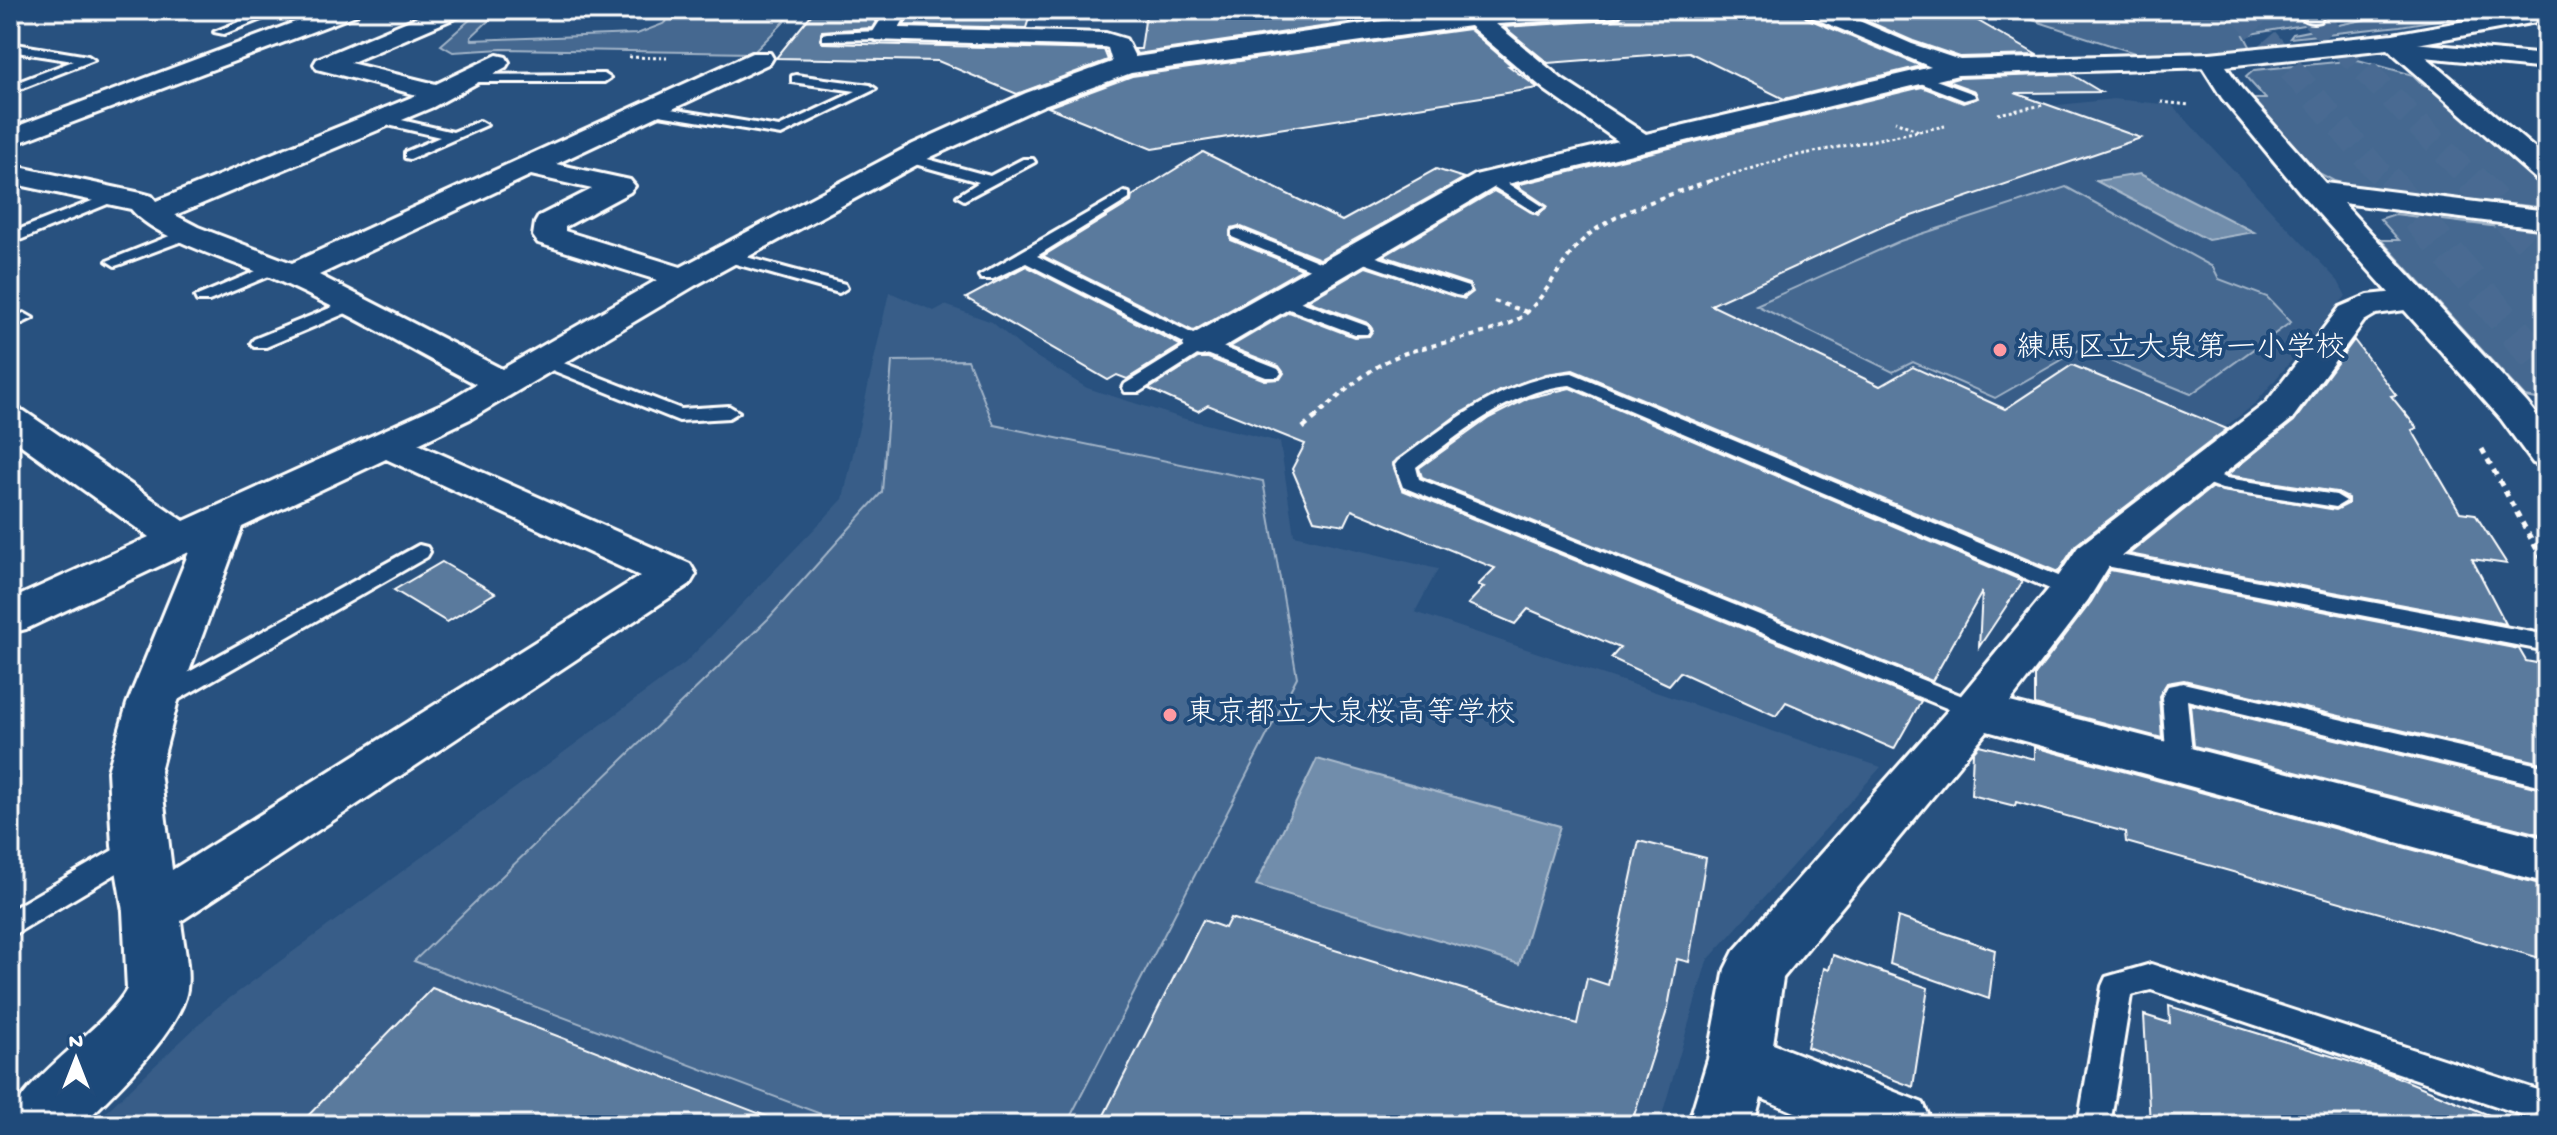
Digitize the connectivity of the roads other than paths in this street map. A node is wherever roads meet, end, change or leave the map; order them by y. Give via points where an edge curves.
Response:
1 (278, 10) edge
2 (348, 10) edge
3 (454, 10) edge
4 (898, 10) edge
5 (1063, 10) edge
6 (1431, 10) edge
7 (1611, 10) edge
8 (1815, 10) edge
9 (2547, 13) edge
10 (1495, 15) edge
11 (220, 32) dead end
12 (883, 35) junction
13 (827, 37) dead end
14 (273, 39) junction
15 (1055, 39) junction
16 (2398, 45) junction
17 (10, 47) edge
18 (356, 52) junction
19 (761, 58) dead end
20 (2210, 60) junction
21 (497, 62) dead end
22 (2547, 62) edge
23 (1126, 66) junction
24 (1958, 68) junction
25 (604, 78) dead end
26 (467, 79) junction
27 (796, 79) dead end
28 (1922, 79) junction
29 (10, 89) edge
30 (441, 93) junction
31 (1969, 97) dead end
32 (653, 110) junction
33 (380, 119) junction
34 (480, 125) dead end
35 (454, 136) junction
36 (10, 138) edge
37 (1640, 143) junction
38 (410, 155) dead end
39 (909, 158) junction
40 (1028, 162) dead end
41 (532, 167) junction
42 (2547, 174) edge
43 (17, 179) edge
44 (1491, 179) junction
45 (990, 181) junction
46 (2313, 190) junction
47 (115, 196) junction
48 (964, 196) dead end
49 (1124, 196) dead end
50 (1536, 207) dead end
51 (151, 214) junction
52 (2547, 220) edge
53 (187, 234) junction
54 (1238, 234) dead end
55 (10, 239) edge
56 (1028, 255) junction
57 (724, 256) junction
58 (115, 261) dead end
59 (1341, 263) junction
60 (284, 271) junction
61 (987, 276) dead end
62 (684, 278) junction
63 (839, 288) dead end
64 (1462, 291) dead end
65 (203, 297) dead end
66 (1279, 299) junction
67 (2415, 300) junction
68 (352, 304) junction
69 (1361, 330) dead end
70 (260, 343) dead end
71 (1201, 345) junction
72 (543, 360) junction
73 (1272, 373) dead end
74 (503, 384) junction
75 (1132, 388) dead end
76 (729, 412) dead end
77 (10, 419) edge
78 (386, 444) junction
79 (2547, 455) edge
80 (2199, 474) junction
81 (2336, 501) dead end
82 (203, 529) junction
83 (419, 552) dead end
84 (2082, 574) junction
85 (10, 618) edge
86 (2547, 643) edge
87 (152, 704) junction
88 (1976, 711) junction
89 (2180, 764) junction
90 (2547, 777) edge
91 (139, 846) junction
92 (2547, 861) edge
93 (152, 911) junction
94 (10, 925) edge
95 (1739, 1059) junction
96 (2547, 1108) edge
97 (38, 1125) edge
98 (1721, 1125) edge
99 (1900, 1125) edge
100 (2094, 1125) edge

1 - 11 lane
2 - 14 street
3 - 18 street
4 - 12 street
5 - 15 street
6 - 10 street
7 - 10 street
8 - 24 street
9 - 16 street
10 - 23 street via 1265,34
10 - 37 street via 1554,85
12 - 13 lane
12 - 15 street
14 - 18 street
14 - 36 street
15 - 23 street via 1118,44
16 - 20 street
16 - 22 street
16 - 42 street
17 - 29 lane via 88,60
18 - 30 street via 326,64
19 - 32 street
20 - 24 street
20 - 46 street via 2231,93
21 - 26 street
23 - 39 street via 1035,99
24 - 28 street
25 - 26 lane
26 - 30 street
27 - 32 lane via 870,89 781,131
28 - 31 lane
28 - 37 street
30 - 33 street
32 - 41 street
33 - 35 lane
33 - 51 street
34 - 35 lane
35 - 38 lane
37 - 44 street
39 - 45 lane
39 - 57 street
40 - 45 lane
41 - 60 street
41 - 62 street via 620,186 550,223 549,236
43 - 47 street
44 - 50 lane
44 - 59 street
45 - 48 lane
46 - 52 street
46 - 67 street
47 - 51 street via 141,202
47 - 55 lane
49 - 56 lane
51 - 53 street
53 - 58 lane
53 - 60 street
54 - 59 lane
56 - 61 lane
56 - 71 lane
57 - 62 street
57 - 63 lane
59 - 64 lane
59 - 66 street
60 - 65 lane
60 - 68 street
62 - 72 street
66 - 69 lane
66 - 71 street
67 - 79 street
67 - 80 street via 2368,305 2352,314 2279,411
68 - 70 lane
68 - 74 street
71 - 73 lane
71 - 75 lane
72 - 74 street
72 - 76 lane via 679,415
74 - 78 street
77 - 82 street
78 - 82 street
78 - 93 street via 674,574
80 - 81 lane via 2222,483
80 - 84 street
82 - 85 street
82 - 87 street
83 - 87 lane
84 - 86 lane
84 - 88 street
84 - 88 lane via 1572,379 1552,378 1517,393 1405,465 1410,483
87 - 91 street via 134,771
88 - 89 street
88 - 95 street via 1755,969
89 - 90 lane via 2174,697 2183,691
89 - 92 street
91 - 93 street
91 - 94 lane
93 - 97 street via 157,990 145,1014
95 - 98 street
95 - 99 street
96 - 100 lane via 2151,977 2117,986

